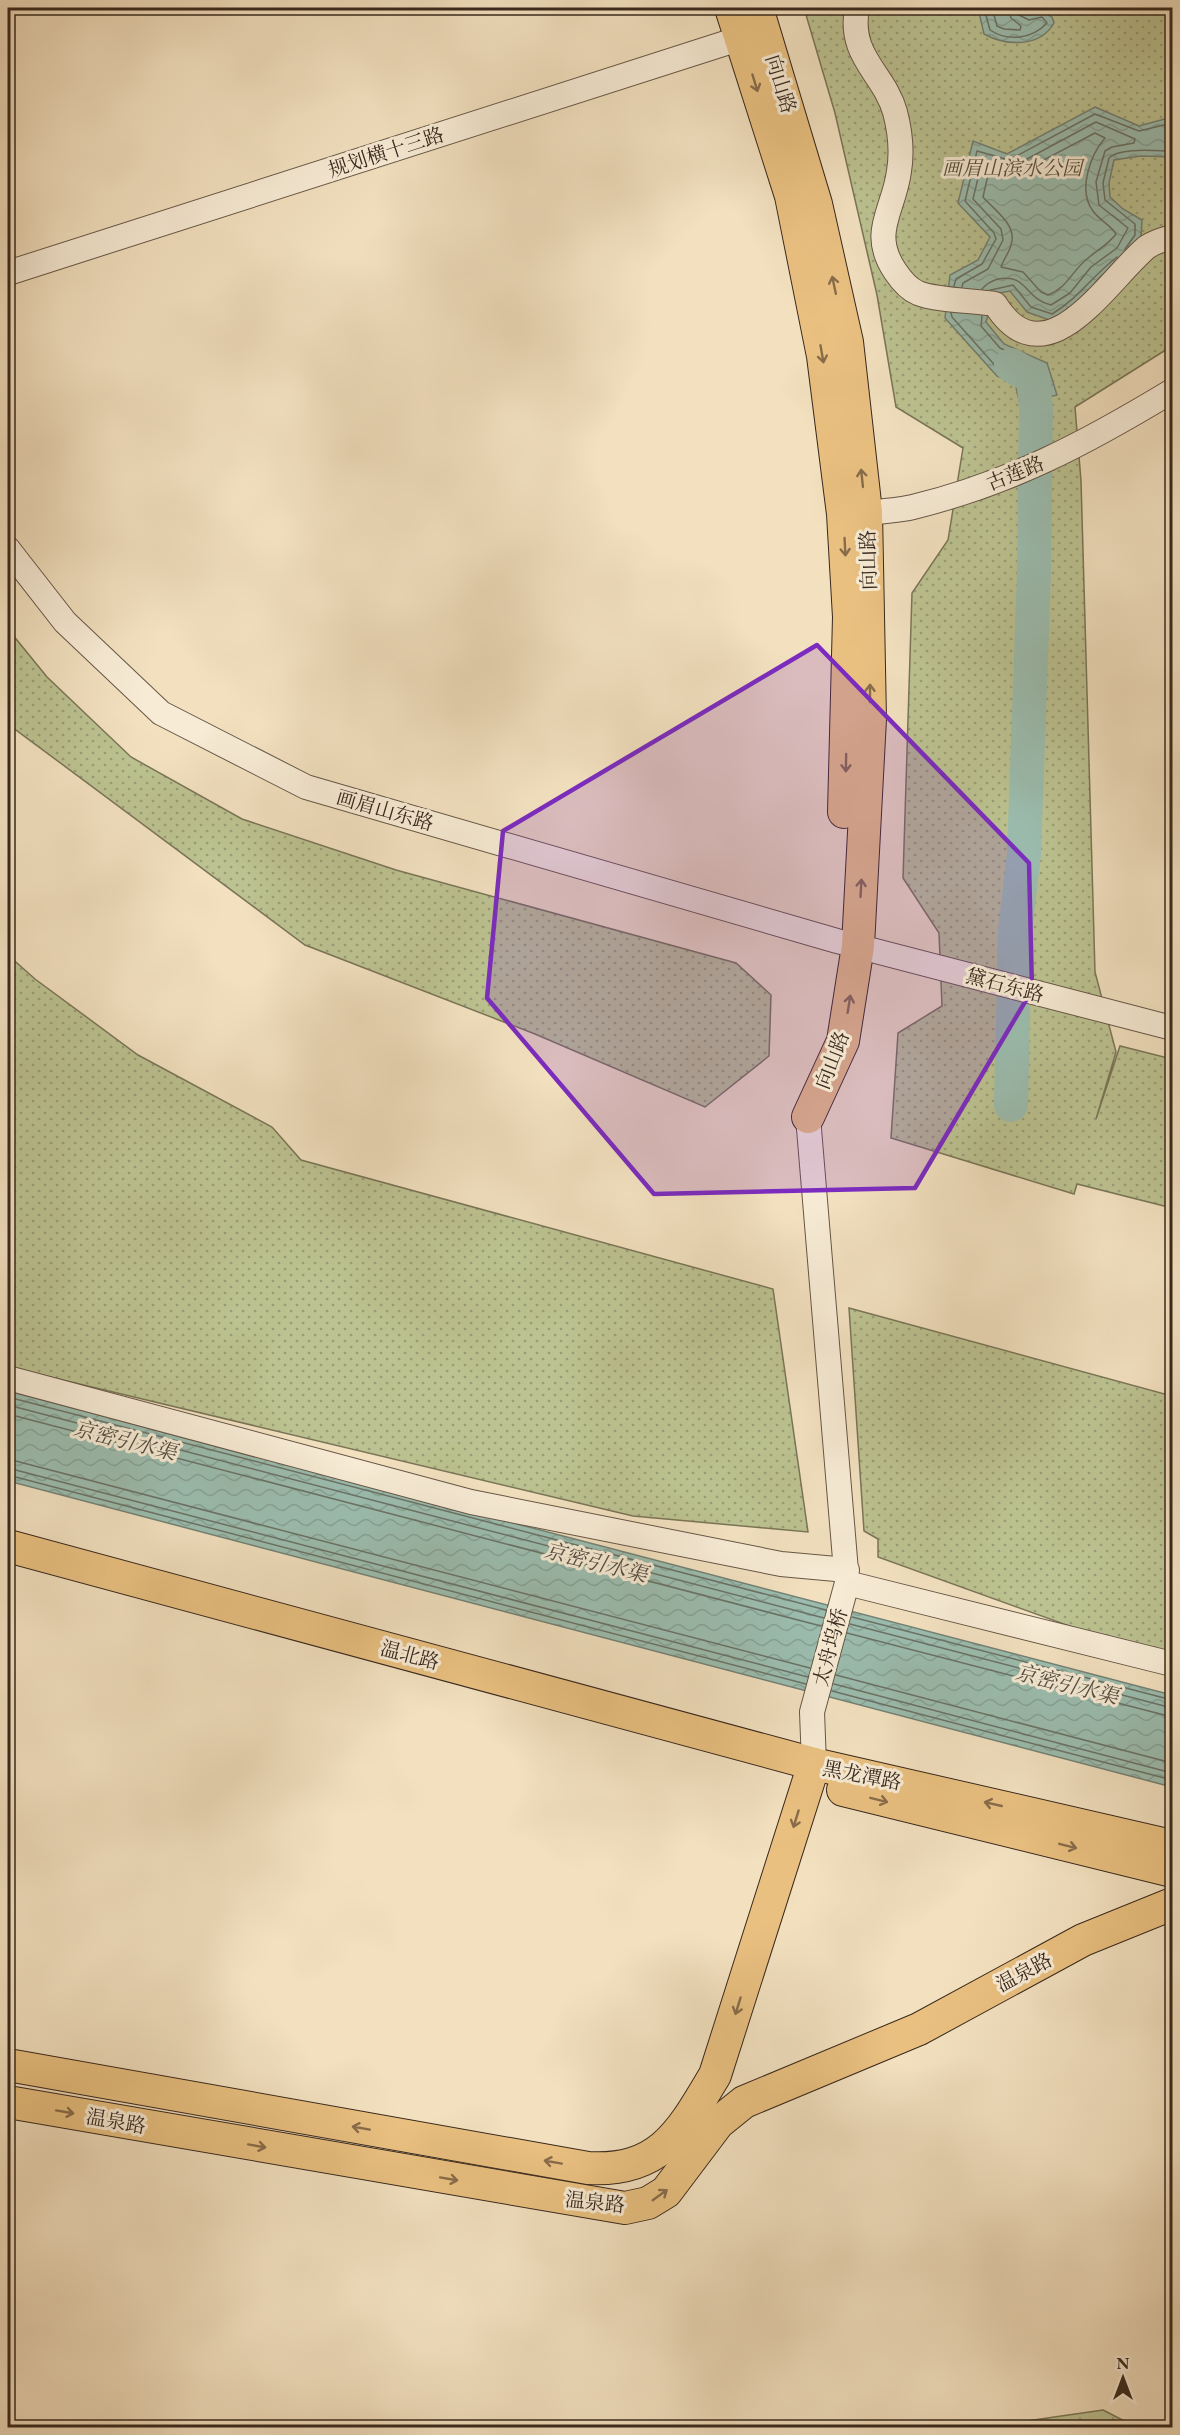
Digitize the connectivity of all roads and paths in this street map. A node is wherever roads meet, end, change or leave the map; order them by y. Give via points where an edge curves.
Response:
1 (731, 8) edge
2 (858, 8) edge
3 (754, 25) edge
4 (1173, 237) edge
5 (8, 273) edge
6 (1173, 391) edge
7 (854, 513) junction
8 (8, 549) edge
9 (847, 944) junction
10 (1173, 1028) edge
11 (808, 1117) joint
12 (8, 1378) edge
13 (8, 1546) edge
14 (847, 1577) junction
15 (1173, 1664) edge
16 (813, 1764) junction
17 (1173, 1846) edge
18 (1173, 1871) edge
19 (1173, 1904) edge
20 (8, 2065) edge
21 (8, 2102) edge
22 (588, 2168) junction
23 (584, 2203) junction

1 - 3 main road, 向山路
2 - 4 street via 855,20 862,57 894,111 900,151 898,180 883,222 882,243 902,282 918,294 995,304 1014,327 1039,334 1068,325 1094,304 1148,246
3 - 5 street, 规划横十三路
3 - 7 main road, 向山路 via 816,204 847,342
6 - 7 street, 古莲路 via 1089,441 1005,480 910,508
7 - 9 main road, 向山路 via 870,719
8 - 9 street, 画眉山东路 via 65,622 161,712 306,787
9 - 10 street, 黛石东路
9 - 11 main road, 向山路 via 843,1041
11 - 14 street, 向山路
12 - 14 street via 471,1502
13 - 16 main road, 温北路
14 - 15 street
14 - 16 street, 太舟坞桥 via 812,1712
17 -> 16 main road, 黑龙潭路
16 -> 18 main road, 黑龙潭路 via 828,1786
16 -> 22 main road, 温泉路 via 715,2075 665,2148 636,2165
23 -> 19 main road, 温泉路 via 625,2208 648,2203 666,2192 718,2123 744,2102 919,2029 1083,1940
22 -> 20 main road, 温泉路
21 -> 23 main road, 温泉路
22 - 23 main road via 606,2180 608,2191 603,2201

